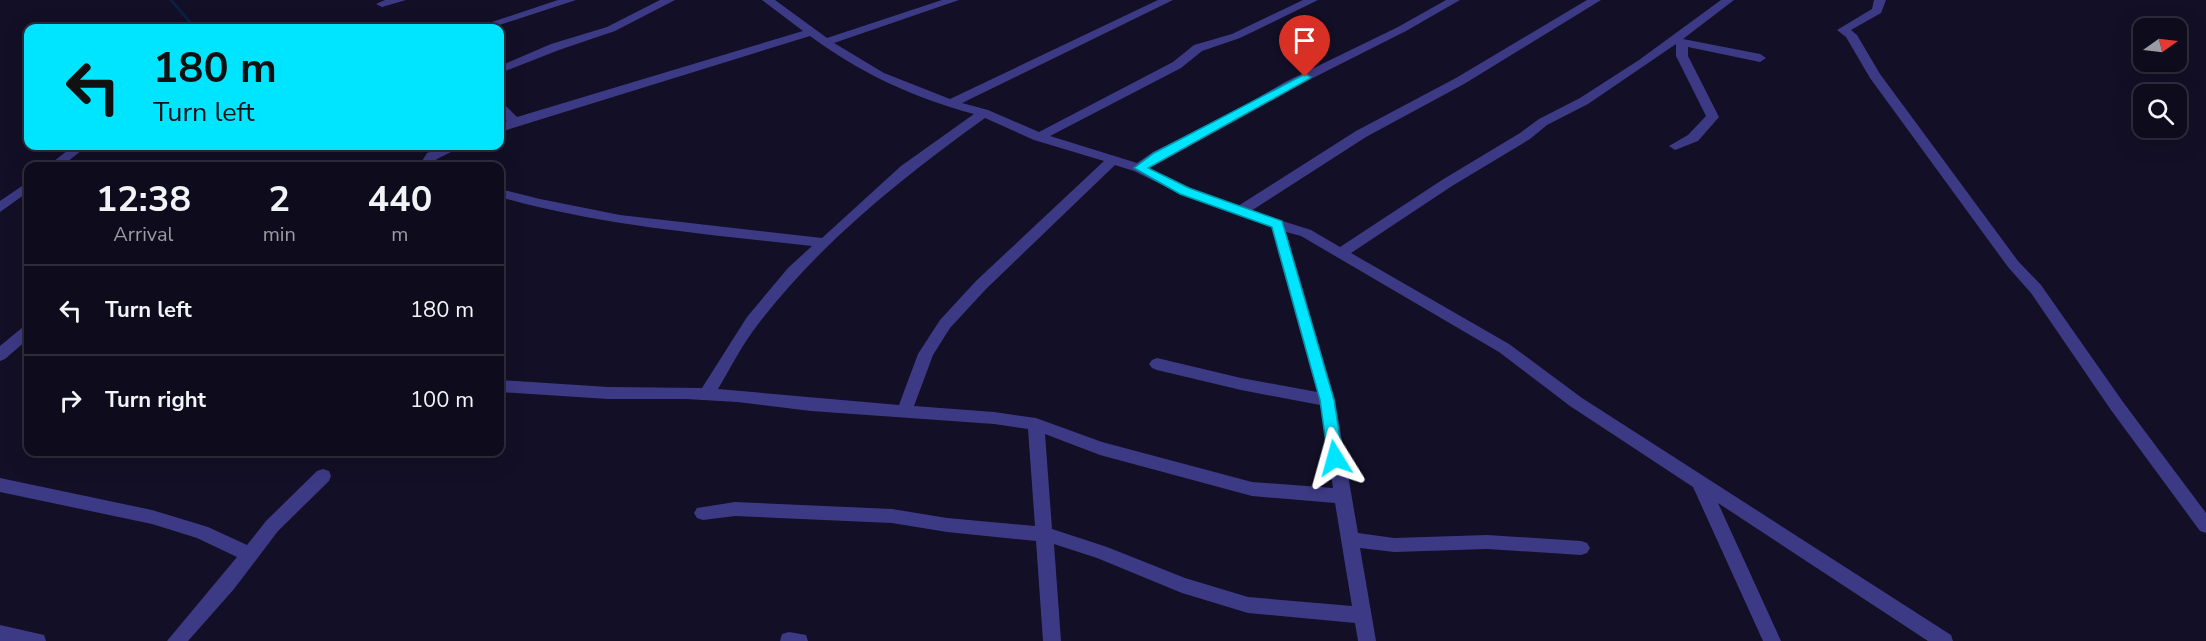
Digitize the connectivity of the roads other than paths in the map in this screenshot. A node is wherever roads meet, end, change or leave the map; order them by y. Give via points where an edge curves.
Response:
1 (400, 0) edge
2 (570, 0) edge
3 (669, 0) edge
4 (768, 0) edge
5 (953, 0) edge
6 (1167, 0) edge
7 (1312, 0) edge
8 (1454, 0) edge
9 (1595, 0) edge
10 (1728, 0) edge
11 (1880, 0) edge
12 (381, 4) dead end
13 (493, 24) edge
14 (812, 32) junction
15 (1677, 41) junction
16 (825, 42) junction
17 (1760, 58) dead end
18 (504, 68) edge
19 (950, 104) junction
20 (504, 111) edge
21 (984, 113) junction
22 (516, 122) junction
23 (504, 126) edge
24 (1039, 137) junction
25 (1675, 146) dead end
26 (76, 150) edge
27 (447, 150) edge
28 (1113, 160) junction
29 (59, 162) edge
30 (428, 162) edge
31 (1140, 168) junction
32 (24, 189) edge
33 (504, 194) edge
34 (0, 208) edge
35 (1239, 212) junction
36 (1277, 224) junction
37 (824, 243) junction
38 (1341, 253) junction
39 (24, 335) edge
40 (0, 355) edge
41 (1157, 364) dead end
42 (504, 386) edge
43 (706, 394) junction
44 (1327, 400) junction
45 (904, 412) junction
46 (1036, 424) junction
47 (323, 476) dead end
48 (1700, 483) junction
49 (0, 485) edge
50 (1341, 496) junction
51 (703, 513) dead end
52 (2206, 526) edge
53 (1044, 534) junction
54 (1351, 539) junction
55 (1581, 548) dead end
56 (250, 555) junction
57 (1360, 615) junction
58 (0, 633) edge
59 (37, 641) edge
60 (176, 641) edge
61 (1052, 641) edge
62 (1366, 641) edge
63 (1772, 641) edge
64 (1944, 641) edge

1 - 12 street
2 - 13 street
3 - 18 street via 611,29
4 - 14 street
5 - 16 street
6 - 19 street
7 - 24 street via 1236,36 1198,48 1177,65
8 - 31 street
9 - 35 street via 1460,81 1361,134
10 - 15 street
11 - 52 street via 1877,11 1843,30 1851,35 1874,75 2013,264 2036,289
14 - 16 street
14 - 22 street
15 - 17 street
15 - 25 street via 1713,117 1693,138
15 - 38 street via 1584,101 1543,122
16 - 19 street via 880,75
19 - 21 street
20 - 22 street
21 - 24 street
21 - 37 street via 906,169
22 - 23 street
24 - 28 street
26 - 29 street
27 - 30 street
28 - 31 street
28 - 45 street via 945,324 926,354
31 - 35 street
32 - 34 street
33 - 37 street via 637,222
35 - 36 street
36 - 38 street via 1306,232
36 - 44 street
37 - 43 street via 769,298
38 - 48 street via 1504,348 1576,402
39 - 40 street
41 - 44 street
42 - 43 street
43 - 45 street
44 - 50 street
45 - 46 street
46 - 50 street via 1100,448 1252,489
46 - 53 street
47 - 56 street via 272,526
48 - 63 street
48 - 64 street
49 - 56 street via 152,517 202,532
50 - 54 street
51 - 53 street via 735,509 892,516
53 - 57 street via 1248,605
53 - 61 street
54 - 55 street via 1394,545 1487,542
54 - 57 street
56 - 60 street
57 - 62 street
58 - 59 street

